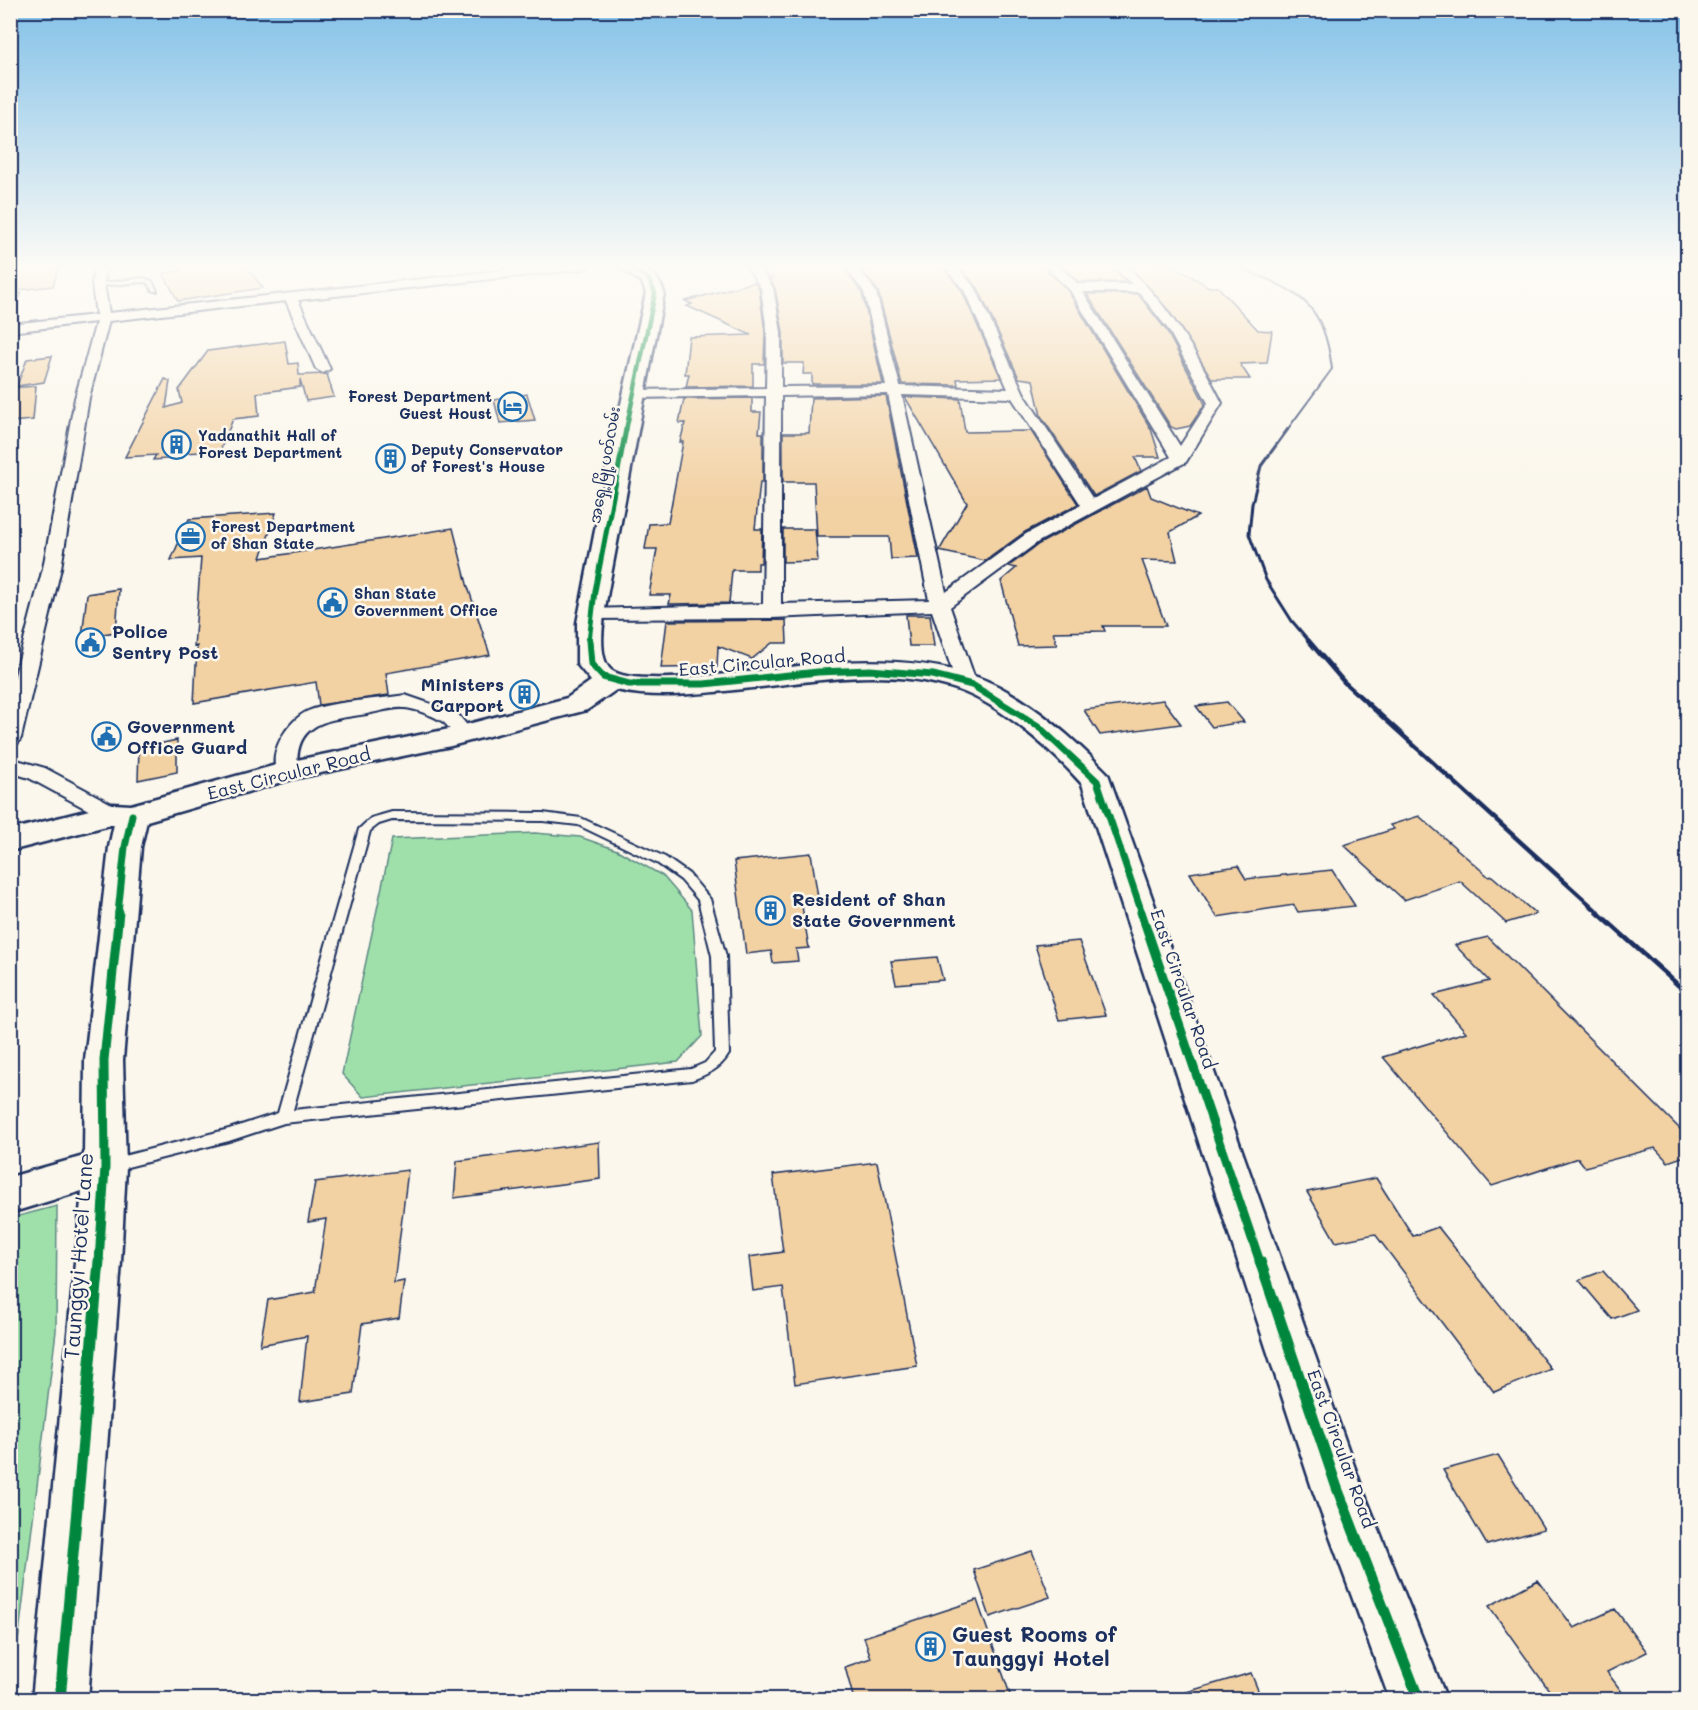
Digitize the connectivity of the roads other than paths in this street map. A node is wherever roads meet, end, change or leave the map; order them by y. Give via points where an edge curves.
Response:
1 (96, 345) edge
2 (312, 345) edge
3 (643, 345) edge
4 (774, 345) edge
5 (883, 345) edge
6 (995, 345) edge
7 (1110, 345) edge
8 (1185, 345) edge
9 (323, 369) dead end
10 (894, 390) junction
11 (773, 392) junction
12 (632, 393) junction
13 (1017, 394) junction
14 (1180, 459) junction
15 (1090, 507) junction
16 (940, 605) junction
17 (772, 612) junction
18 (591, 615) junction
19 (610, 681) junction
20 (966, 682) junction
21 (463, 734) junction
22 (10, 738) edge
23 (10, 765) edge
24 (287, 771) junction
25 (122, 815) junction
26 (10, 841) edge
27 (284, 1117) junction
28 (105, 1167) junction
29 (10, 1195) edge
30 (60, 1700) edge
31 (1419, 1700) edge

1 - 22 street via 82,398 52,568
2 - 9 street
3 - 12 street, အရှေ့မြို့ပတ်လမ်း
4 - 11 street
5 - 10 street
6 - 13 street
7 - 14 street
8 - 14 street via 1215,404
10 - 11 street
10 - 13 street
10 - 16 street
11 - 12 street
11 - 17 street
12 - 18 street, အရှေ့မြို့ပတ်လမ်း
13 - 15 street
14 - 15 street
15 - 16 street via 1032,538
16 - 17 street
16 - 20 street
17 - 18 street
18 - 19 street, အရှေ့မြို့ပတ်လမ်း via 591,665 597,674
19 - 20 street, East Circular Road via 637,687 683,686 837,670 931,675
19 - 21 street, East Circular Road via 577,704
20 - 31 street, East Circular Road via 1032,719 1063,744 1097,781 1337,1488
21 - 24 street, East Circular Road
21 - 24 street via 450,717 405,701 314,716 291,739 285,751
23 - 25 street via 37,773
24 - 25 street, East Circular Road
25 - 26 street, East Circular Road
25 - 28 street, Taunggyi Hotel Lane via 125,847 104,1060
27 - 27 lane via 365,829 375,821 392,816 519,817 581,822 661,860 685,877 704,899 719,956 722,1023 722,1054 710,1066 692,1074
27 - 28 lane
28 - 29 street
28 - 30 street, Taunggyi Hotel Lane

